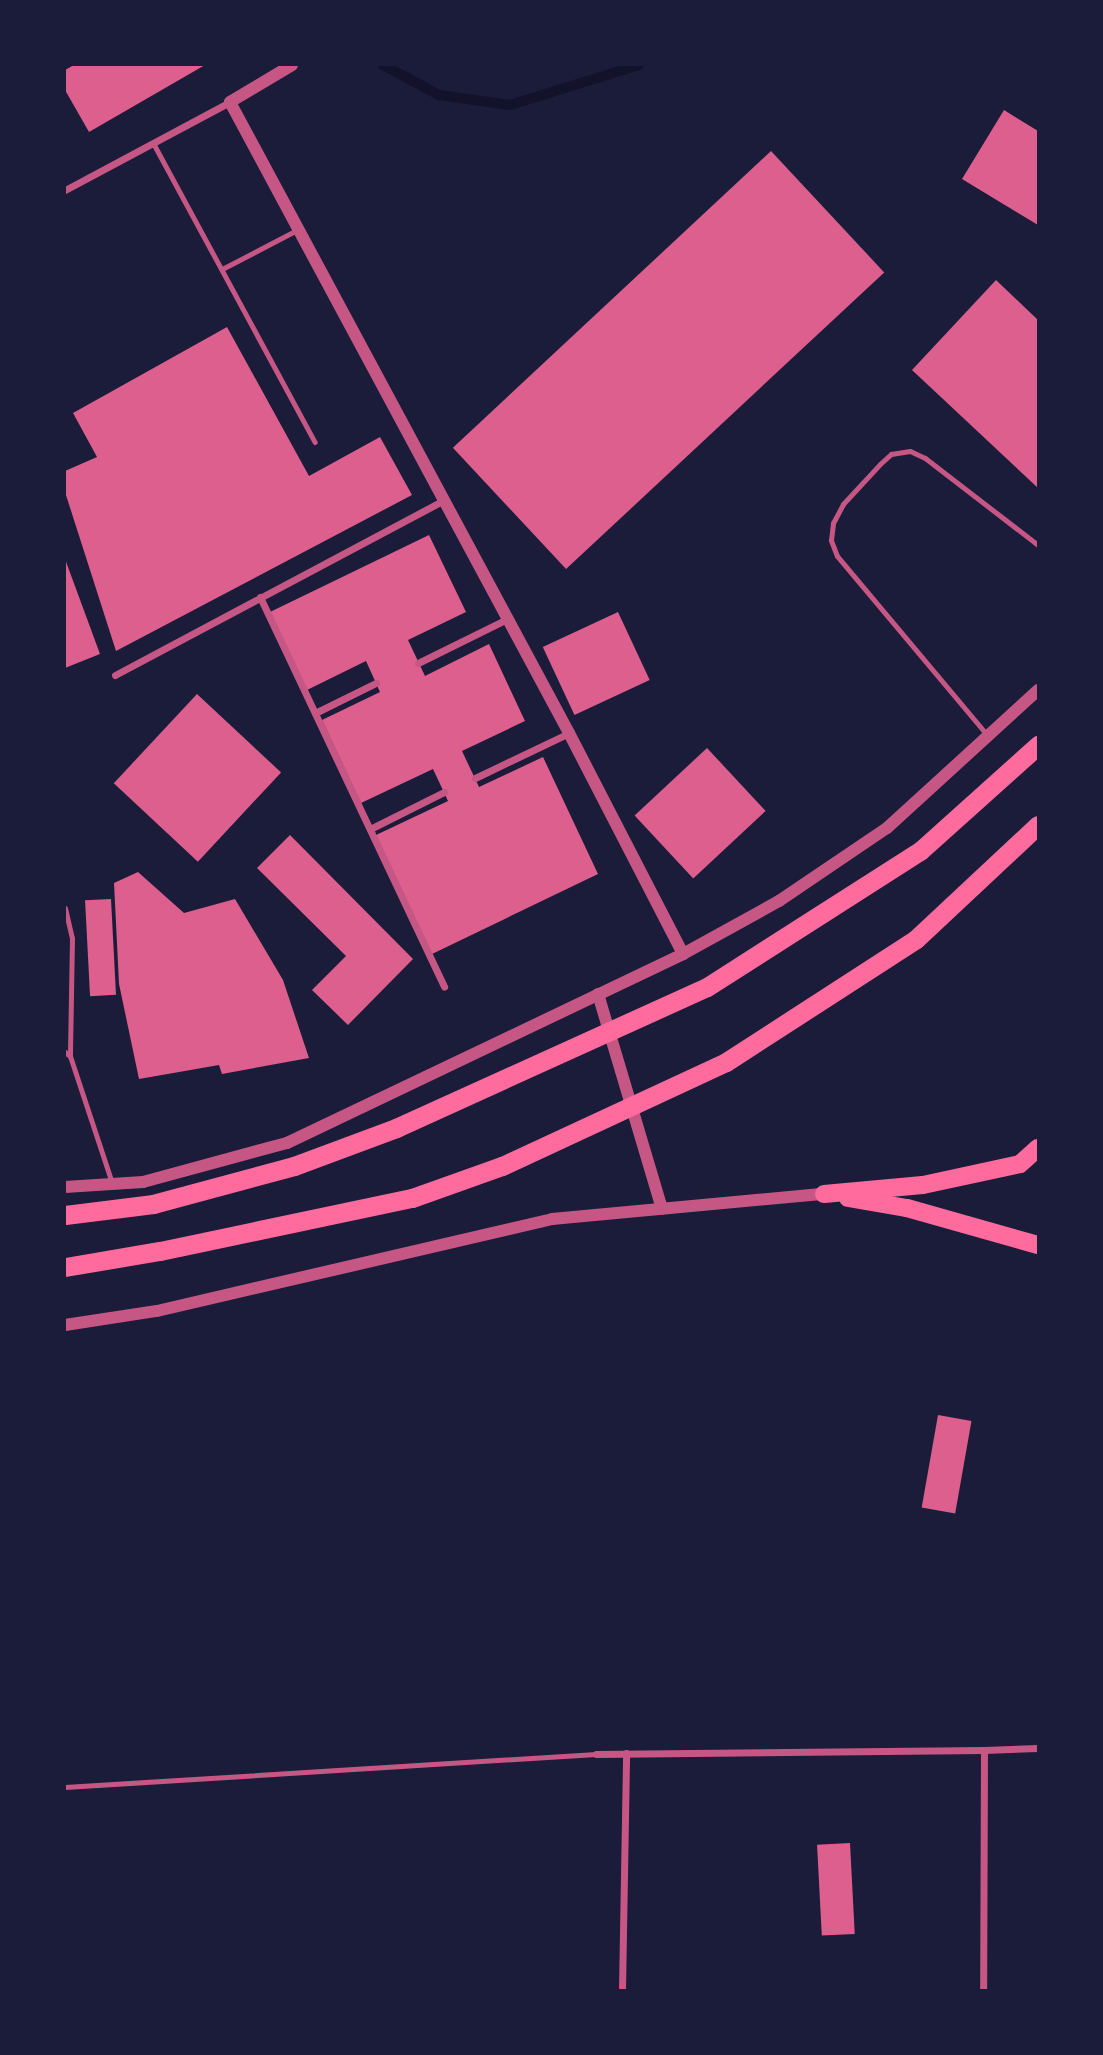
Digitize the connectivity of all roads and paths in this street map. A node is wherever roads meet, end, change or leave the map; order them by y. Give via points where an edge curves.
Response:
1 (292, 65) edge
2 (230, 102) junction
3 (153, 143) junction
4 (65, 190) edge
5 (298, 229) junction
6 (222, 269) junction
7 (315, 442) dead end
8 (444, 500) junction
9 (1038, 545) edge
10 (260, 597) junction
11 (507, 619) junction
12 (418, 663) dead end
13 (115, 675) dead end
14 (376, 683) dead end
15 (1038, 690) edge
16 (316, 713) junction
17 (569, 733) junction
18 (989, 738) junction
19 (1038, 745) edge
20 (475, 778) dead end
21 (444, 792) dead end
22 (1038, 825) edge
23 (370, 828) junction
24 (65, 908) edge
25 (683, 954) junction
26 (444, 988) dead end
27 (598, 994) junction
28 (67, 1054) edge
29 (1038, 1148) edge
30 (113, 1184) junction
31 (65, 1187) edge
32 (824, 1195) junction
33 (662, 1209) junction
34 (65, 1214) edge
35 (1038, 1245) edge
36 (65, 1267) edge
37 (65, 1325) edge
38 (1038, 1748) edge
39 (984, 1750) junction
40 (626, 1753) junction
41 (596, 1754) joint
42 (65, 1787) edge
43 (622, 1990) edge
44 (983, 1990) edge

1 - 2 street
2 - 3 street
2 - 5 street
3 - 4 street
3 - 6 lane
5 - 6 lane
5 - 8 street
6 - 7 lane
8 - 10 street
8 - 11 street
9 - 18 lane via 910,451 891,454 880,464 843,504 833,523 831,540 837,556
10 - 13 street
10 - 16 street
11 - 12 street
11 - 17 street
14 - 16 street
15 - 18 street
16 - 23 street
17 - 20 street
17 - 25 street
18 - 25 street via 887,828 779,901
19 - 34 highway via 919,851 707,987 396,1128 294,1166 153,1204
21 - 23 street
22 - 36 highway via 916,939 726,1062 502,1166 412,1198
23 - 26 street
24 - 28 lane via 72,938
25 - 27 street
27 - 30 street via 288,1143 143,1182
27 - 33 street
28 - 30 lane
29 - 32 main road via 1020,1164 923,1185
30 - 31 street
32 - 33 street
32 - 35 main road via 907,1208
33 - 37 street via 552,1219 158,1311
38 - 39 street
39 - 40 street
39 - 44 street
40 - 41 street
40 - 43 street
41 - 42 lane

